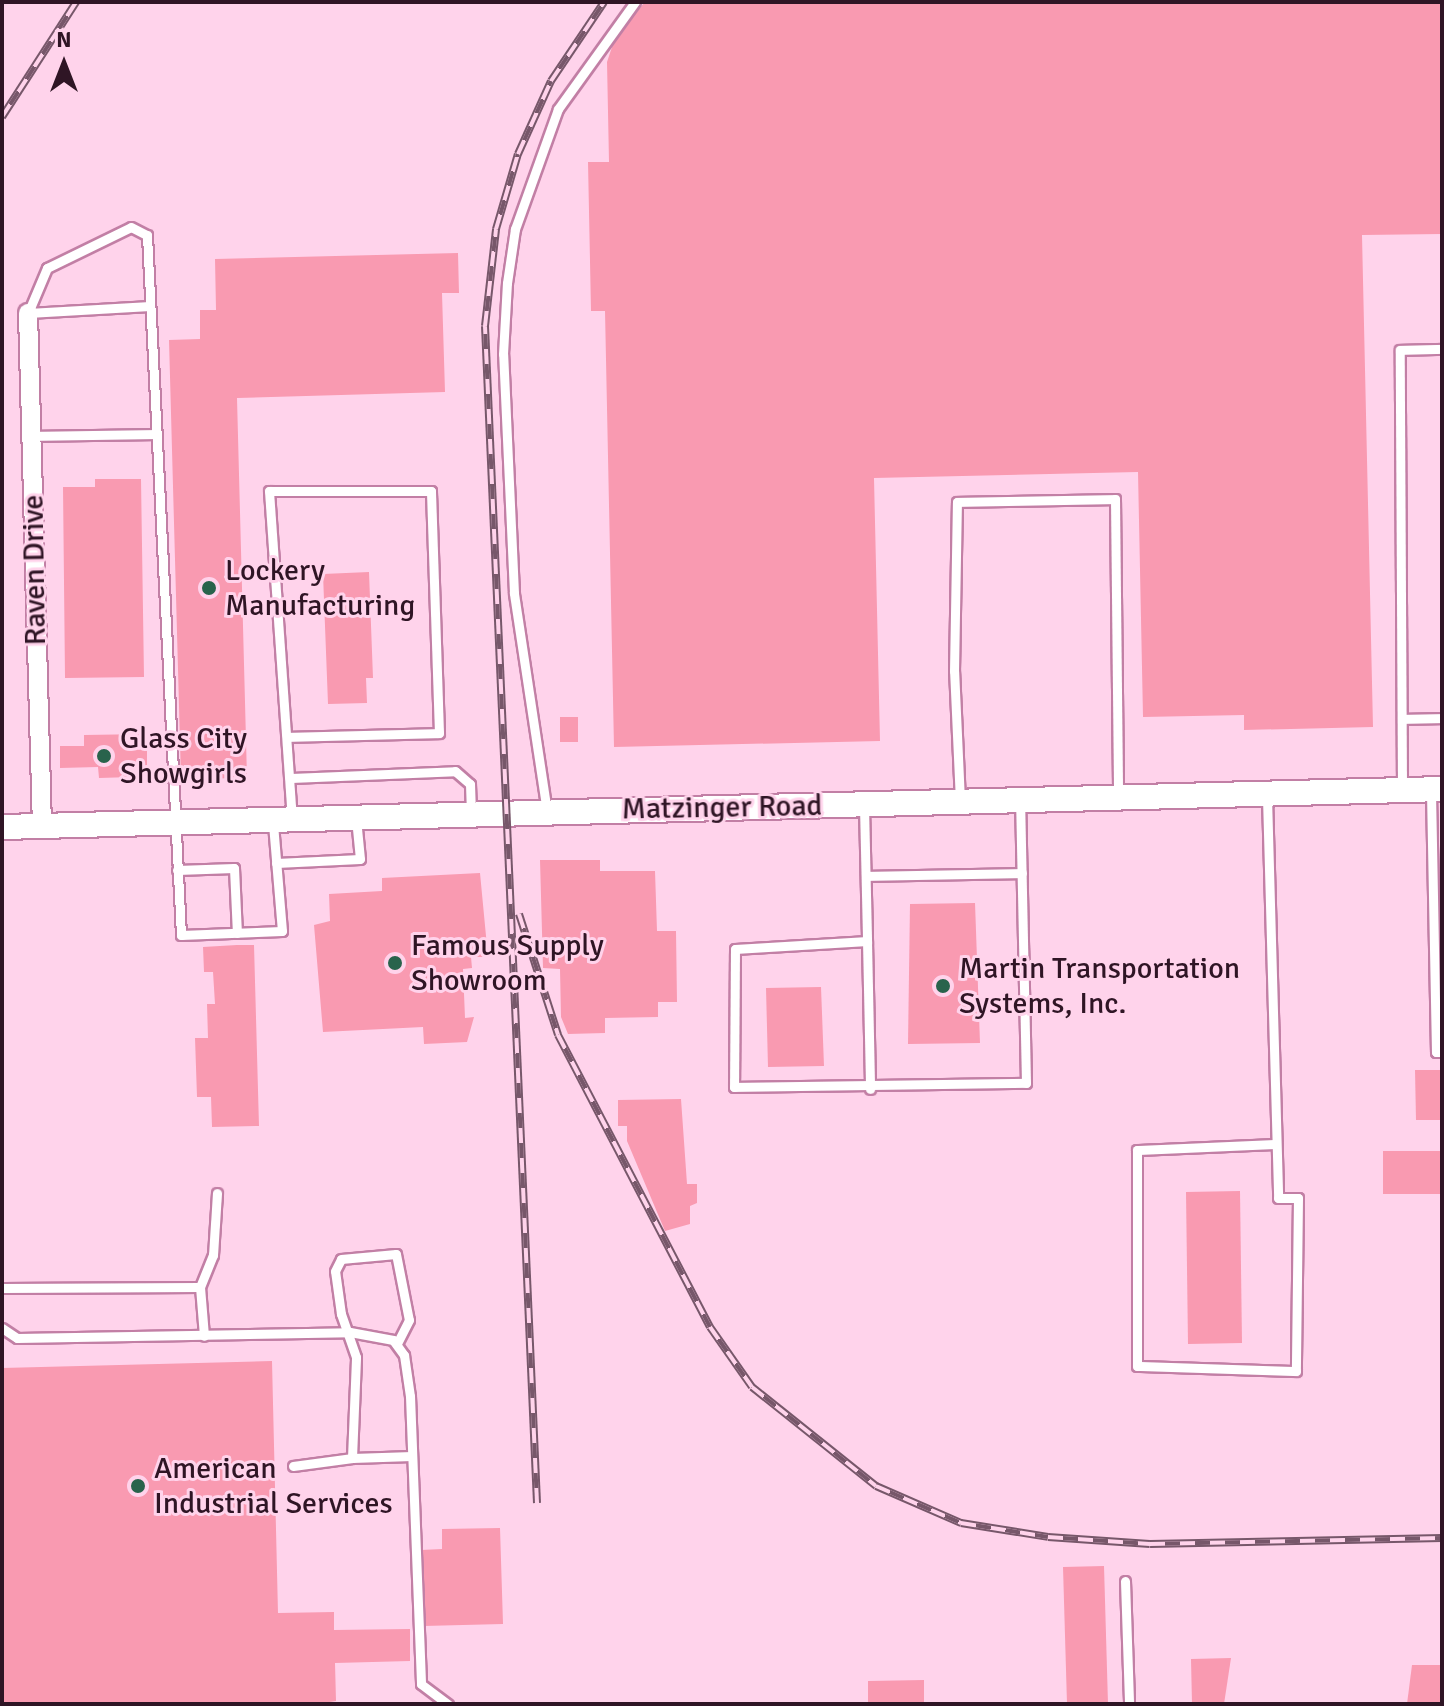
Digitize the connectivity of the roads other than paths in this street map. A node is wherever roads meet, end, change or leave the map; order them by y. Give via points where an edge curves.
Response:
1 (635, 2) edge
2 (150, 306) junction
3 (28, 313) junction
4 (1442, 349) edge
5 (154, 434) junction
6 (31, 436) junction
7 (1442, 718) edge
8 (1402, 719) junction
9 (288, 737) junction
10 (291, 778) junction
11 (1402, 789) junction
12 (1436, 789) edge
13 (1267, 793) junction
14 (1118, 798) junction
15 (1020, 800) junction
16 (960, 801) junction
17 (864, 805) junction
18 (547, 812) junction
19 (471, 814) junction
20 (356, 817) junction
21 (283, 819) junction
22 (176, 822) junction
23 (42, 826) junction
24 (2, 827) edge
25 (276, 863) junction
26 (177, 870) junction
27 (1022, 873) junction
28 (866, 876) junction
29 (237, 933) junction
30 (867, 941) junction
31 (1442, 1052) edge
32 (870, 1089) junction
33 (1276, 1144) junction
34 (217, 1193) dead end
35 (200, 1287) junction
36 (2, 1288) edge
37 (2, 1328) edge
38 (350, 1332) junction
39 (204, 1336) junction
40 (397, 1344) junction
41 (412, 1456) junction
42 (352, 1458) junction
43 (293, 1466) dead end
44 (1125, 1581) dead end
45 (448, 1704) edge
46 (1129, 1704) edge

1 - 18 lane via 558,109 515,229 507,283 503,354 514,593
2 - 3 lane
2 - 3 lane via 147,235 138,226 47,268
2 - 5 lane
3 - 6 street, Raven Drive
4 - 8 lane via 1400,350
5 - 6 lane
5 - 22 lane
6 - 23 street, Raven Drive
7 - 8 lane
8 - 11 lane
9 - 9 lane via 269,491 431,491 439,733
9 - 10 lane
10 - 19 lane via 455,771 470,784
10 - 21 lane
11 - 12 street, Matzinger Road
11 - 13 street, Matzinger Road
12 - 31 lane via 1436,1052
13 - 14 street, Matzinger Road
13 - 33 lane
14 - 15 street, Matzinger Road
14 - 16 lane via 1115,499 957,502 954,671
15 - 16 street, Matzinger Road
15 - 27 lane
16 - 17 street, Matzinger Road
17 - 18 street, Matzinger Road
17 - 28 lane
18 - 19 street, Matzinger Road
19 - 20 street, Matzinger Road
20 - 21 street, Matzinger Road
20 - 25 lane via 360,859
21 - 22 street, Matzinger Road
21 - 25 lane
22 - 23 street, Matzinger Road
22 - 26 lane
23 - 24 street, Matzinger Road
25 - 29 lane via 282,931
26 - 29 lane via 181,935
26 - 29 lane via 234,868
27 - 28 lane
27 - 32 lane via 1026,1083
28 - 30 lane
30 - 32 lane
30 - 32 lane via 735,949 734,1087
33 - 33 lane via 1278,1198 1298,1198 1296,1371 1137,1366 1137,1150
34 - 35 lane via 218,1232
35 - 36 lane
35 - 39 lane
37 - 39 lane via 17,1338
38 - 39 lane
38 - 40 lane
38 - 40 lane via 341,1314 336,1262 396,1254 409,1320
38 - 42 lane via 356,1357
40 - 41 lane via 410,1396
41 - 42 lane
41 - 45 lane via 421,1684
42 - 43 lane
44 - 46 lane

